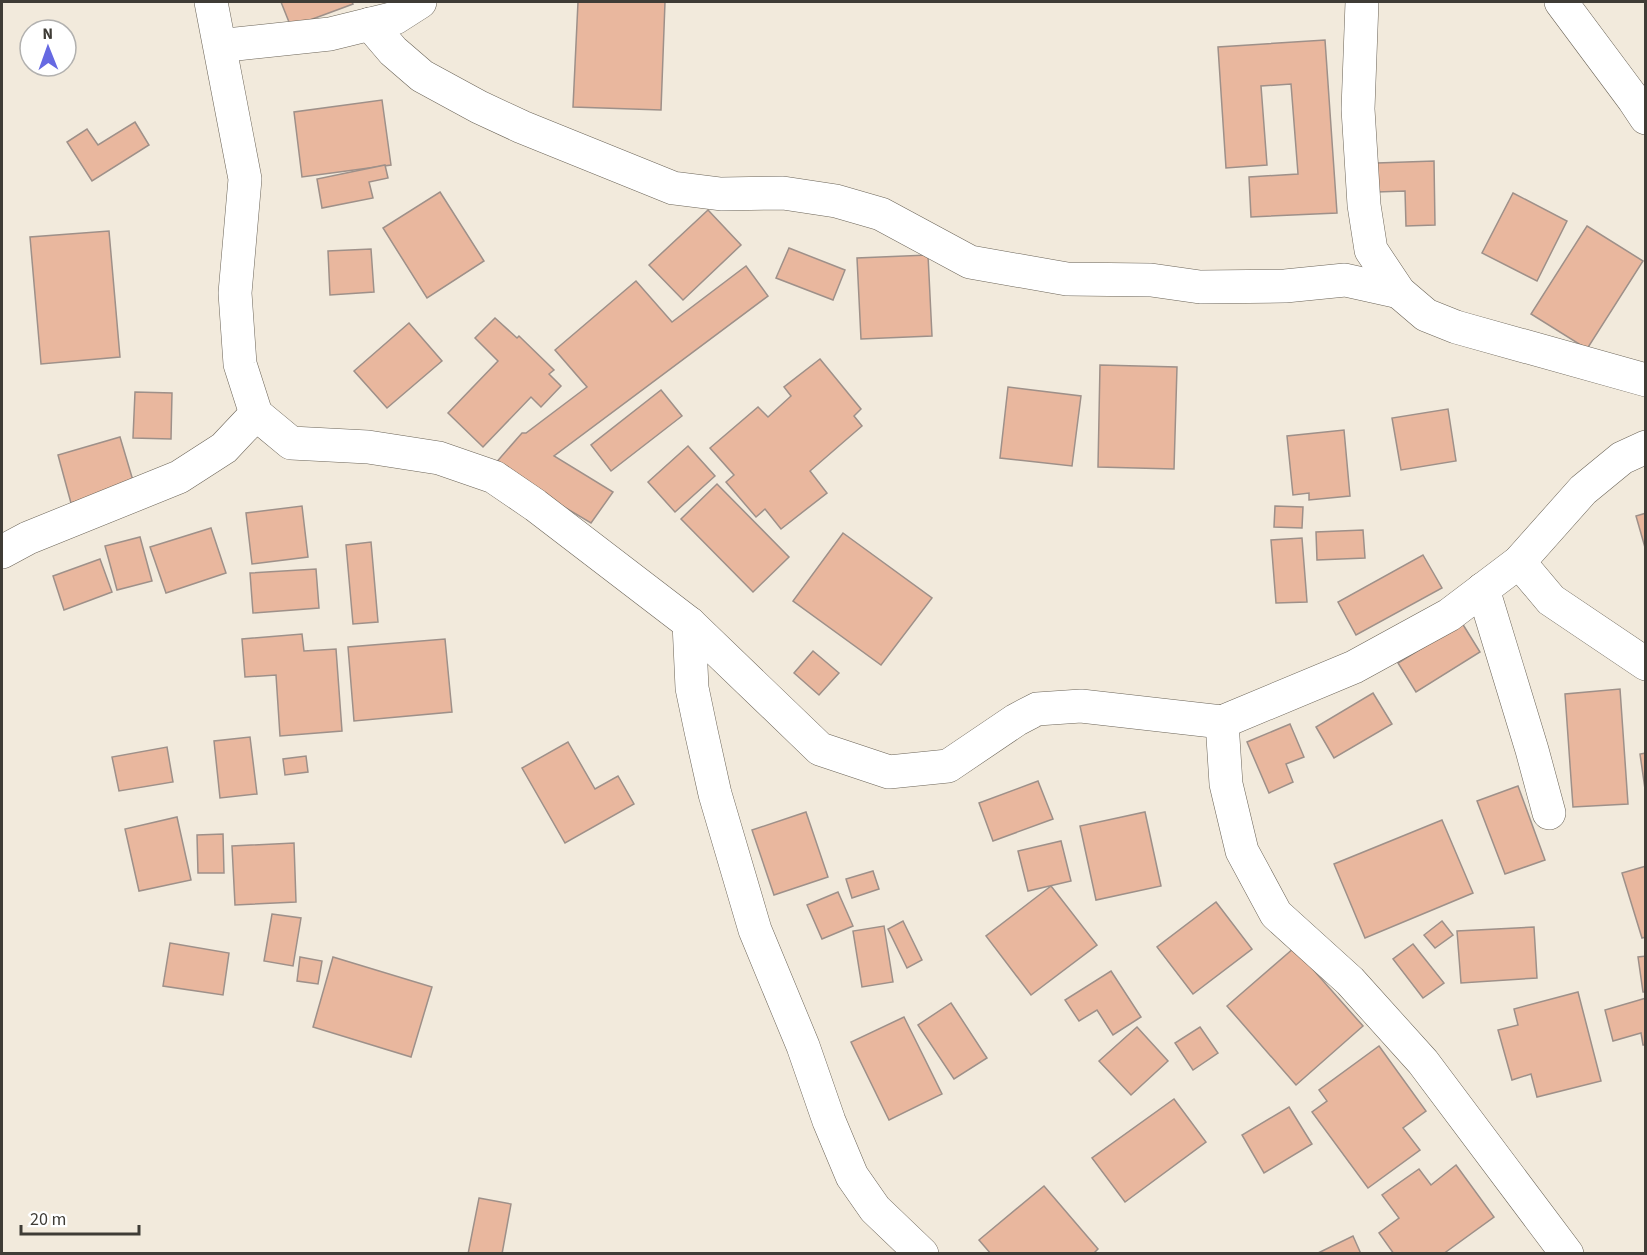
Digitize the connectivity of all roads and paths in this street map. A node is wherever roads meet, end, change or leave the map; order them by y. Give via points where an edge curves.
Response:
1 (211, 2) edge
2 (420, 2) edge
3 (1362, 2) edge
4 (1561, 2) edge
5 (370, 24) junction
6 (220, 42) junction
7 (1646, 118) edge
8 (1399, 292) junction
9 (1646, 380) edge
10 (256, 414) junction
11 (1646, 447) edge
12 (2, 552) edge
13 (1519, 562) junction
14 (1483, 589) junction
15 (688, 623) junction
16 (1646, 664) edge
17 (1222, 722) junction
18 (1549, 813) dead end
19 (922, 1254) edge
20 (1567, 1254) edge

1 - 6 street
2 - 5 street via 395,18
3 - 8 street via 1358,109 1364,205 1371,250
4 - 7 street
5 - 6 street via 330,34 227,45
5 - 8 street via 422,76 479,107 673,188 721,194 783,193 836,201 881,214 970,262 1067,279 1151,280 1200,287 1285,286 1345,280
6 - 10 street via 245,179 235,293 240,364
8 - 9 street via 1426,315 1456,327
10 - 12 street via 224,448 179,477
10 - 15 street via 291,443 368,447 439,458 494,477
11 - 13 street via 1622,458 1583,490
13 - 14 street
13 - 16 street via 1551,600
14 - 17 street via 1449,615 1354,667
14 - 18 street
15 - 17 street via 820,749 888,772 948,766 1037,709 1082,706
15 - 19 street via 692,688 701,731 755,930 852,1176 875,1209
17 - 20 street via 1226,784 1242,851 1276,914 1350,981 1423,1062

